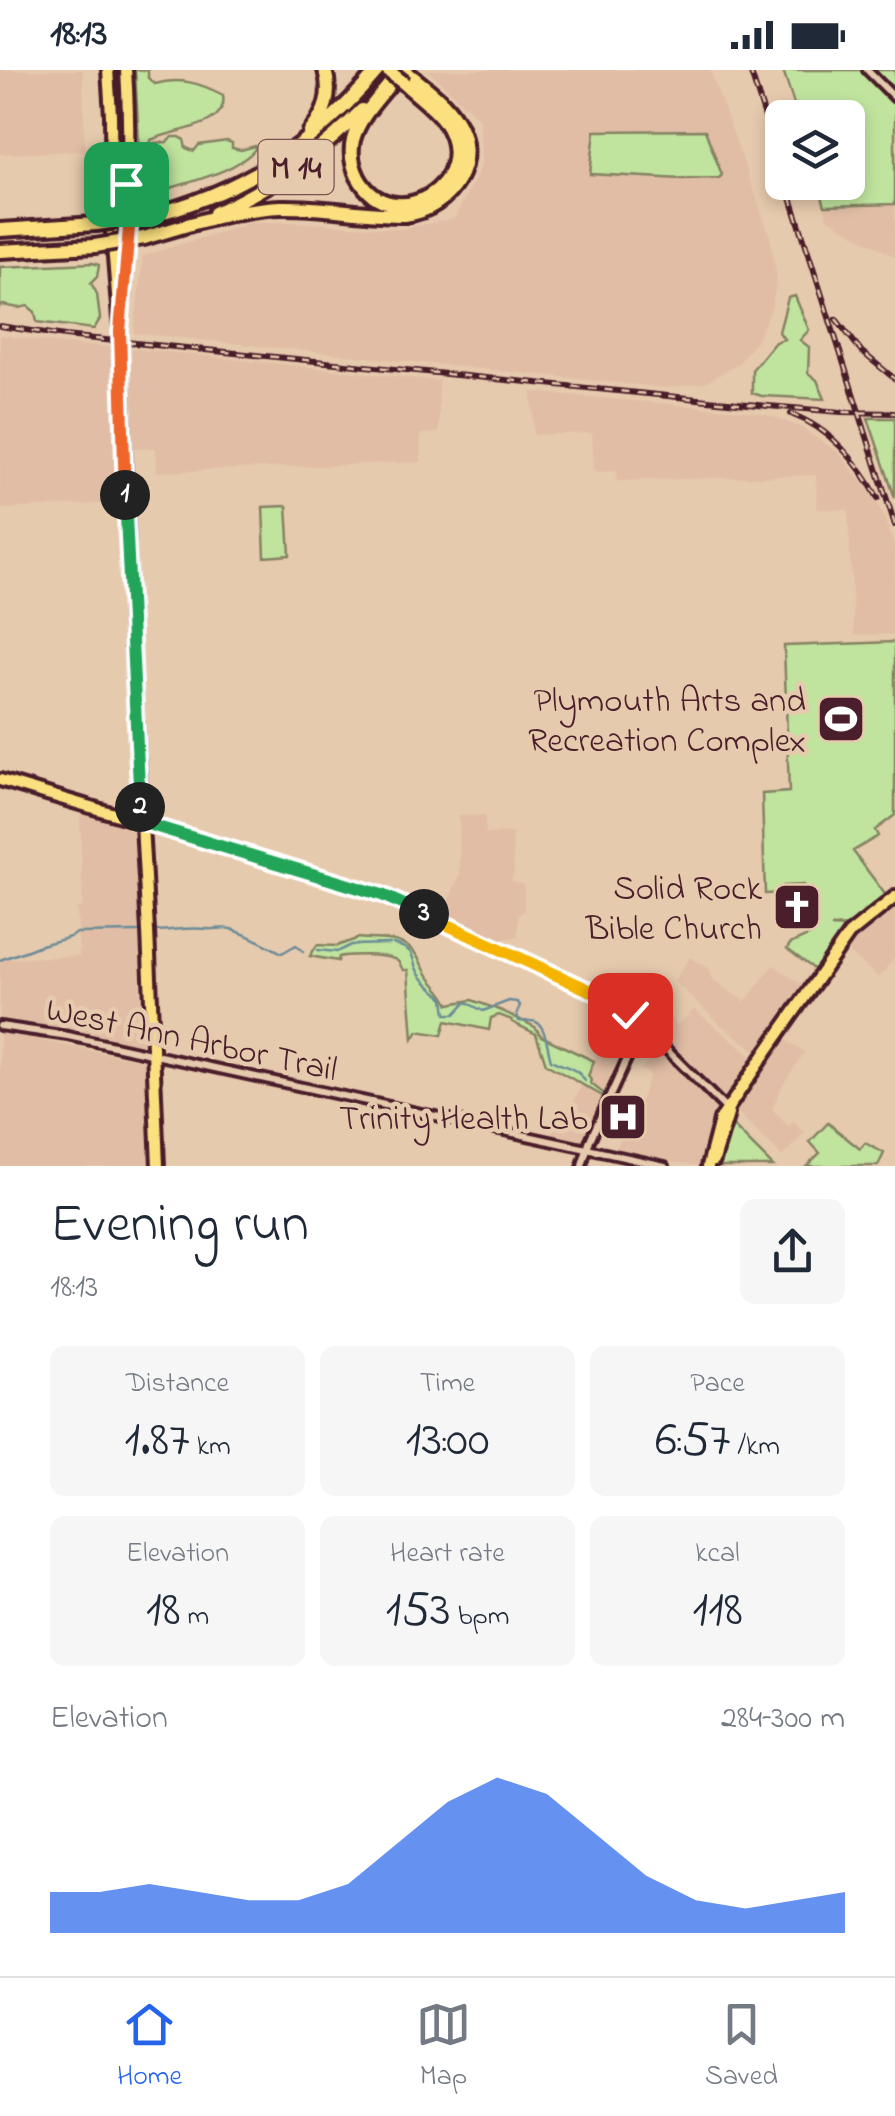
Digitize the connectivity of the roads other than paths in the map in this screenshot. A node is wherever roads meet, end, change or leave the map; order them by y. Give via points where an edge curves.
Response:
1 (108, 70) edge
2 (126, 70) edge
3 (326, 70) edge
4 (378, 70) edge
5 (388, 70) edge
6 (868, 70) edge
7 (403, 74) edge
8 (895, 98) edge
9 (129, 114) junction
10 (111, 115) junction
11 (111, 146) junction
12 (271, 166) junction
13 (130, 198) junction
14 (112, 199) junction
15 (0, 230) edge
16 (171, 230) junction
17 (0, 252) edge
18 (120, 331) junction
19 (0, 780) edge
20 (141, 822) junction
21 (895, 897) edge
22 (0, 1026) edge
23 (642, 1026) junction
24 (154, 1054) junction
25 (728, 1110) junction
26 (586, 1148) junction
27 (158, 1166) edge
28 (582, 1166) edge
29 (665, 1166) edge
30 (710, 1166) edge

1 - 10 main road
2 - 9 main road
3 - 12 highway via 329,93 321,117
4 - 12 highway, M 14 via 331,121
5 - 7 highway, bridge
6 - 8 street
7 - 7 highway via 445,123 454,154 439,188 404,204 368,190 351,156 361,121
7 - 16 highway, M 14 via 304,161 246,198
7 - 16 highway via 447,107 465,142 458,182 434,206 405,215 268,208
9 - 10 main road via 120,127
9 - 13 main road
10 - 11 main road
11 - 13 main road via 124,149
11 - 14 main road
12 - 15 highway, M 14, bridge via 206,198 144,217
13 - 14 main road via 120,207
13 - 18 main road
14 - 18 main road
16 - 17 highway, M 14, bridge via 95,246
18 - 20 main road
19 - 20 main road
20 - 23 street via 395,900 613,1001
20 - 24 main road
21 - 25 main road via 849,934
22 - 24 street, West Ann Arbor Trail
23 - 25 street
23 - 26 street
24 - 26 street, West Ann Arbor Trail
24 - 27 main road
25 - 30 main road
26 - 28 street
26 - 29 street, West Ann Arbor Trail

